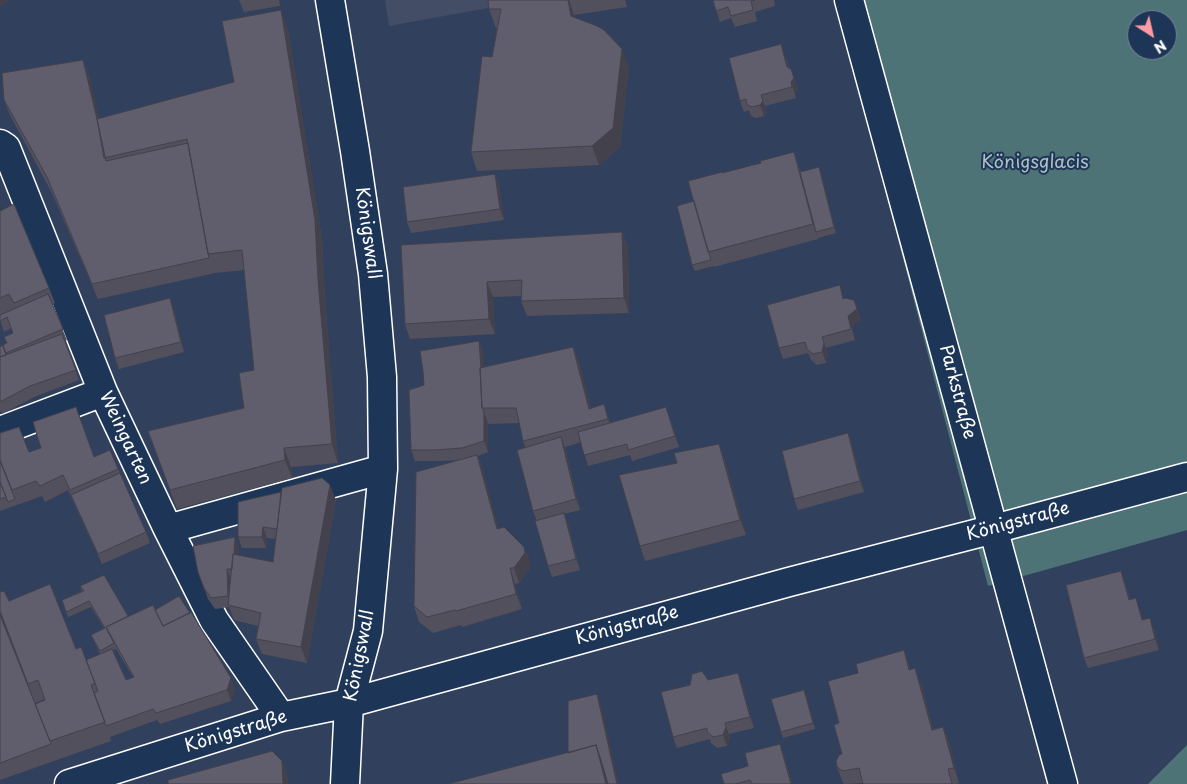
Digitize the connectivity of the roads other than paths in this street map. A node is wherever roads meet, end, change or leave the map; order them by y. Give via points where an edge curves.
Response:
1 (330, 0) edge
2 (849, 0) edge
3 (0, 144) edge
4 (103, 392) junction
5 (0, 431) edge
6 (383, 469) junction
7 (1187, 477) edge
8 (168, 529) junction
9 (994, 529) junction
10 (349, 703) junction
11 (281, 717) junction
12 (69, 784) edge
13 (345, 784) edge
14 (1063, 784) edge

1 - 6 street, Königswall via 373,274 382,377
2 - 9 street, Parkstraße
3 - 4 street, Weingarten via 6,148
4 - 5 street
4 - 8 street, Weingarten
6 - 8 street
6 - 10 street, Königswall via 368,632
7 - 9 street, Königstraße
8 - 11 street, Weingarten via 214,620
9 - 10 street, Königstraße
9 - 14 street, Parkstraße
10 - 11 street, Königstraße
10 - 13 street, Königswall
11 - 12 street, Königstraße

